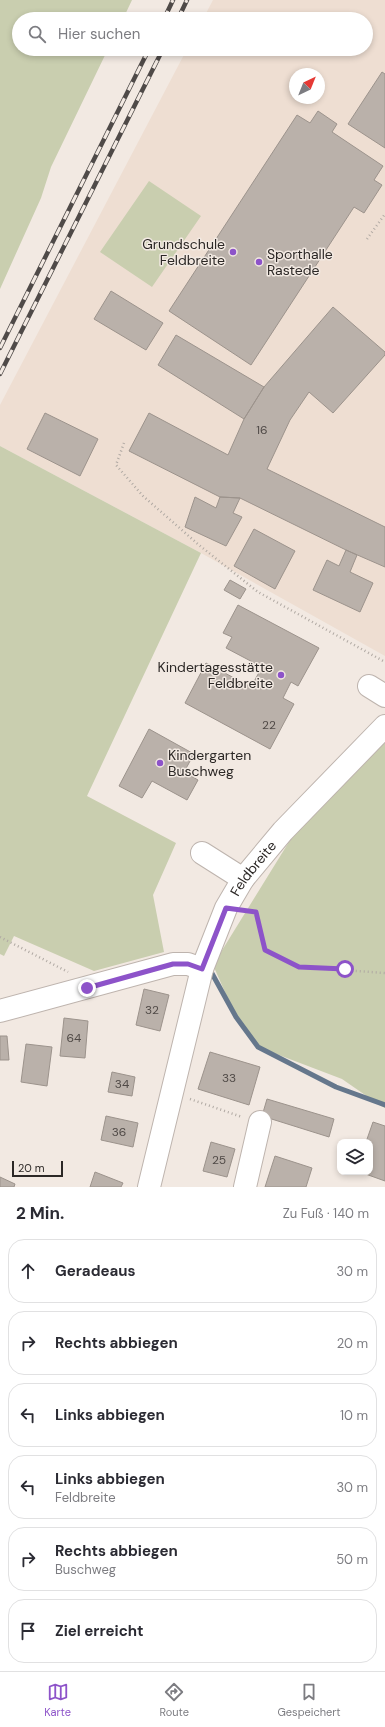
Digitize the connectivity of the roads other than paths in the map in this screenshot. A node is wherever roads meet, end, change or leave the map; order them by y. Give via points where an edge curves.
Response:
1 (385, 726) edge
2 (202, 853) dead end
3 (243, 879) junction
4 (202, 969) junction
5 (0, 1011) edge
6 (260, 1122) road end
7 (148, 1187) edge
8 (245, 1187) edge

1 - 3 street, Feldbreite via 283,831
2 - 3 street
3 - 4 street, Feldbreite via 226,908
4 - 5 street via 188,964 173,964
4 - 7 street, Feldbreite
6 - 8 street

